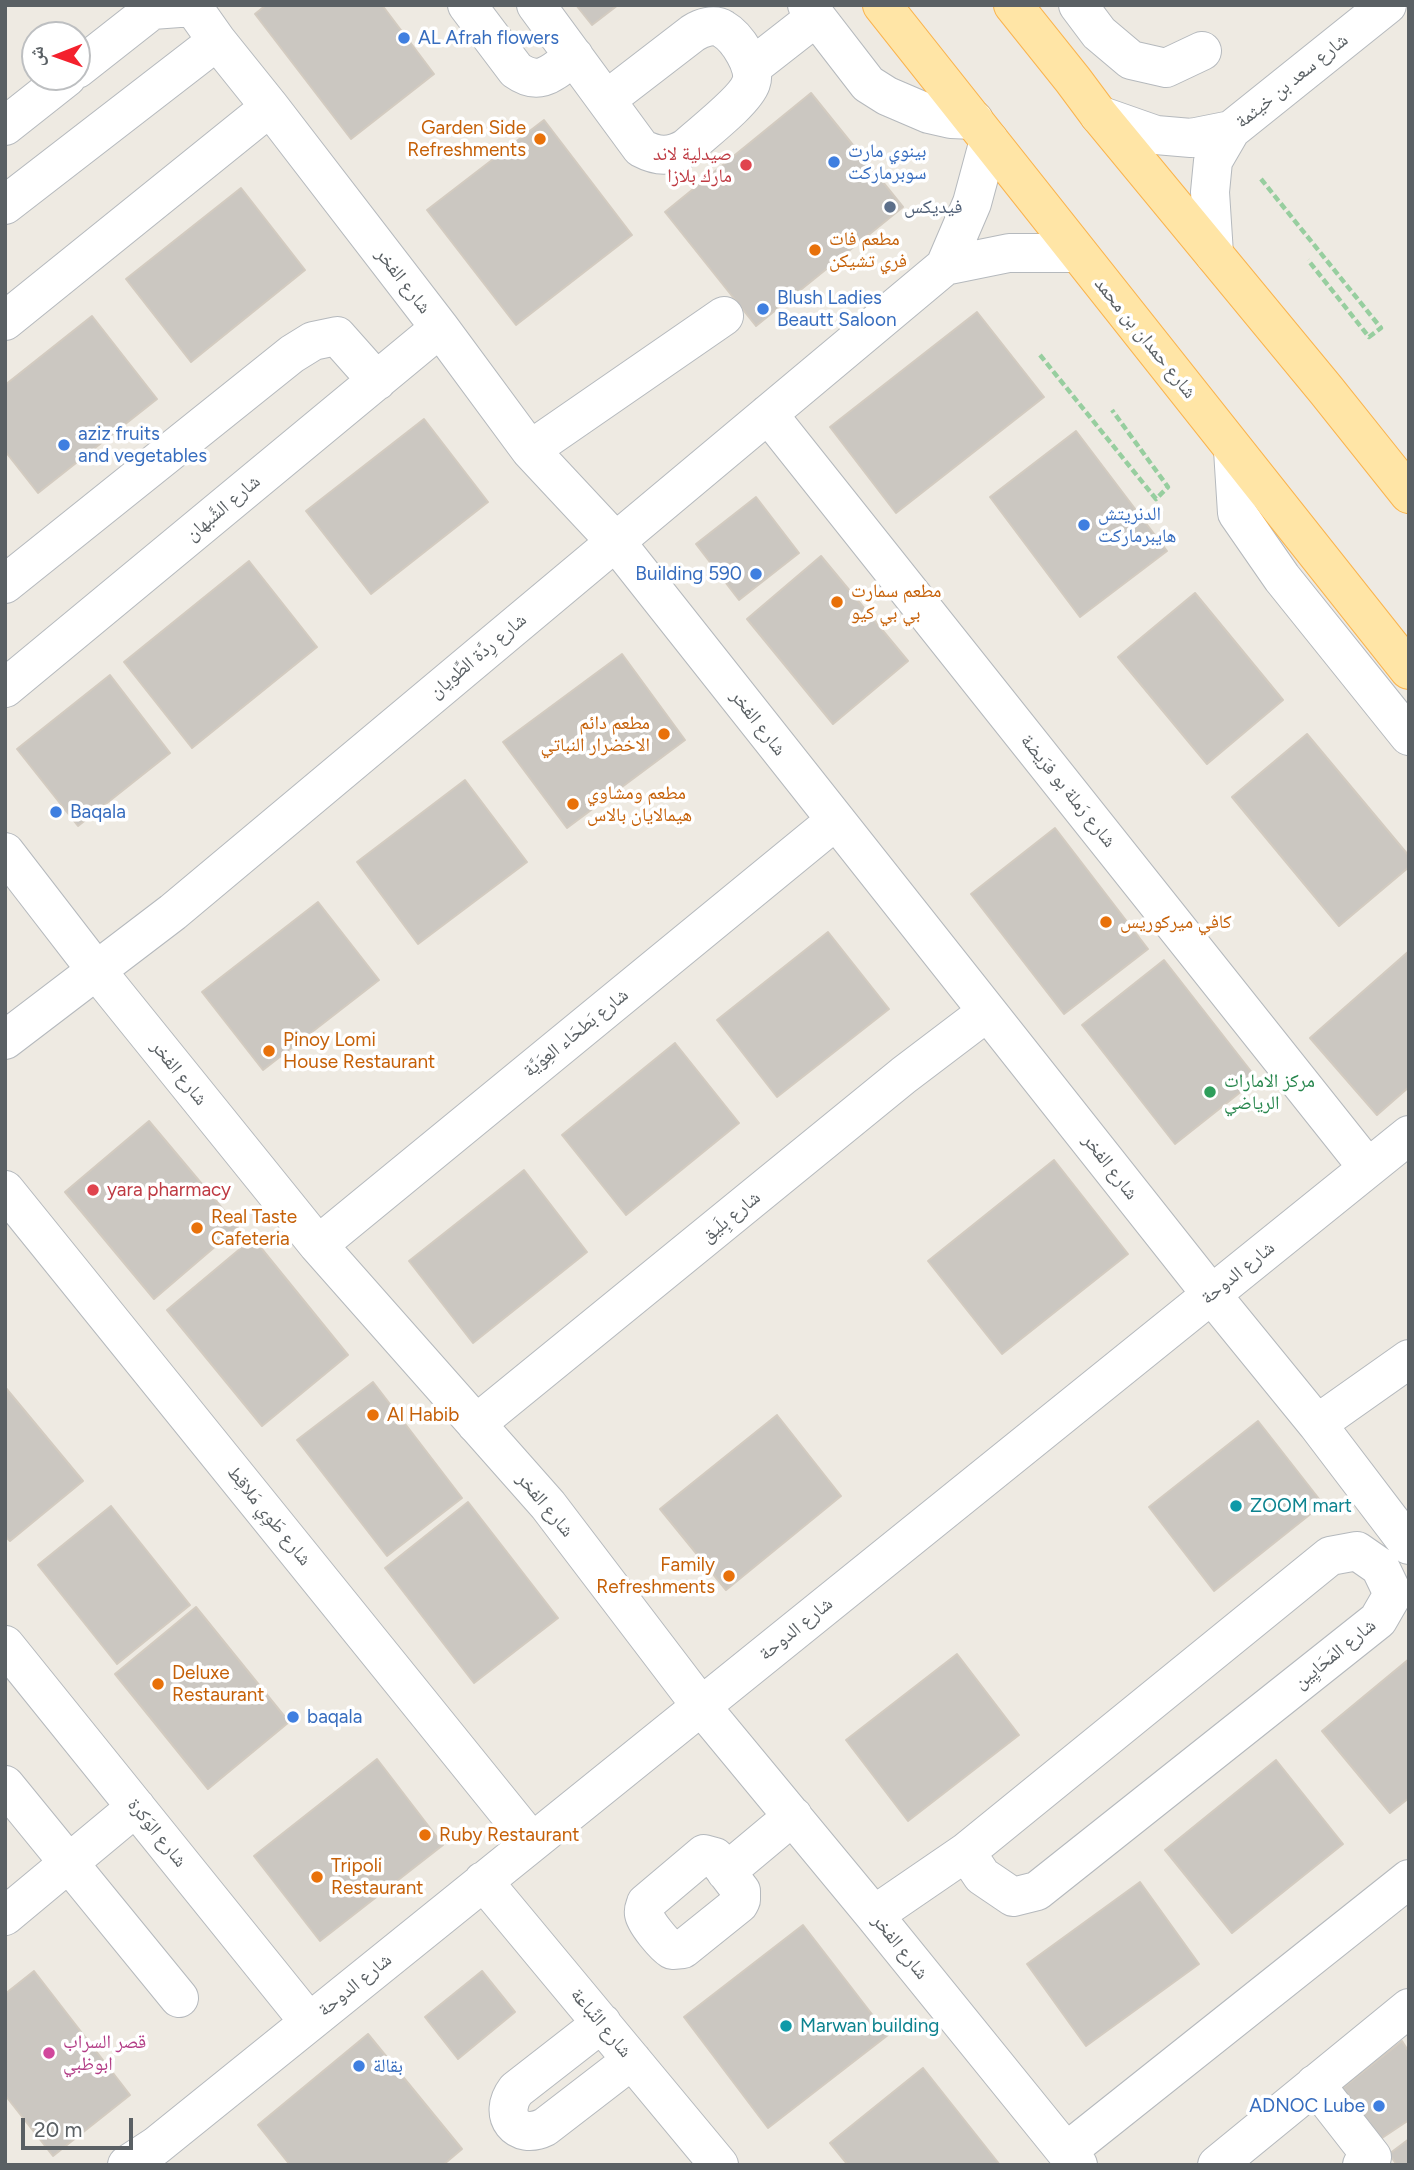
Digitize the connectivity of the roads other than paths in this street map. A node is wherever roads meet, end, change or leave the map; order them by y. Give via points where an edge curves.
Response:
1 (467, 5) edge
2 (536, 5) edge
3 (882, 5) edge
4 (1013, 5) edge
5 (1077, 5) edge
6 (1387, 5) edge
7 (812, 11) edge
8 (217, 41) junction
9 (1202, 51) dead end
10 (574, 56) junction
11 (91, 58) edge
12 (752, 67) junction
13 (1073, 79) junction
14 (49, 91) edge
15 (606, 100) junction
16 (270, 107) junction
17 (1099, 116) junction
18 (5, 126) edge
19 (982, 130) junction
20 (1231, 130) junction
21 (5, 205) edge
22 (1077, 253) junction
23 (1214, 254) junction
24 (945, 266) junction
25 (724, 316) dead end
26 (5, 321) edge
27 (440, 328) junction
28 (377, 381) junction
29 (768, 414) junction
30 (530, 450) junction
31 (1233, 450) junction
32 (1409, 494) edge
33 (615, 541) junction
34 (5, 584) edge
35 (1409, 670) edge
36 (5, 688) edge
37 (1409, 736) edge
38 (835, 821) junction
39 (8, 862) edge
40 (96, 970) junction
41 (987, 1012) junction
42 (5, 1040) edge
43 (1409, 1135) edge
44 (1368, 1168) junction
45 (5, 1190) edge
46 (318, 1245) junction
47 (1211, 1294) junction
48 (1409, 1359) edge
49 (476, 1424) junction
50 (1317, 1424) junction
51 (1409, 1545) edge
52 (5, 1645) edge
53 (701, 1706) junction
54 (5, 1785) edge
55 (136, 1807) junction
56 (793, 1816) junction
57 (532, 1842) junction
58 (966, 1852) junction
59 (70, 1864) junction
60 (726, 1872) dead end
61 (1409, 1878) edge
62 (483, 1881) junction
63 (874, 1915) junction
64 (5, 1916) edge
65 (179, 1998) dead end
66 (1408, 2011) edge
67 (309, 2022) junction
68 (602, 2024) junction
69 (632, 2060) junction
70 (1315, 2084) junction
71 (184, 2123) junction
72 (1072, 2159) edge
73 (127, 2165) edge
74 (171, 2165) edge
75 (719, 2165) edge
76 (1217, 2165) edge
77 (1362, 2165) edge

1 - 10 street via 523,75 546,77
2 - 10 street
3 - 19 main road, شارع حمدان بن محمد
4 - 13 main road
5 - 9 street via 1099,33 1131,60 1166,68
5 - 13 street
6 - 20 street, شارع سعد بن خيثمة
7 - 12 street
7 - 19 street via 868,84 929,114
8 - 11 street, شارع الفخر via 192,7 152,10
8 - 16 street, شارع الفخر
8 - 21 street
10 - 15 street
12 - 15 street via 723,28 702,28
12 - 15 street via 751,83 742,97 676,154 664,156 641,149
13 - 17 main road
14 - 18 street
16 - 26 street
16 - 27 street, شارع الفخر
17 - 20 street, شارع سعد بن خيثمة via 1156,135 1191,138
17 - 23 main road
19 - 22 main road, شارع حمدان بن محمد
19 - 24 street, شارع رِدَّة الطِّويان via 972,203
20 - 23 street, شارع سعد بن خيثمة via 1213,161
22 - 24 street, شارع رِدَّة الطِّويان via 1009,253
22 - 31 main road, شارع حمدان بن محمد
23 - 32 main road
24 - 29 street, شارع رِدَّة الطِّويان
25 - 30 street
27 - 28 street, شارع الشَّبهان
27 - 30 street, شارع الفخر
28 - 34 street via 337,336 313,341
28 - 36 street, شارع الشَّبهان
29 - 33 street, شارع رِدَّة الطِّويان
29 - 44 street, شارع رَملة بو فرَيضة
30 - 33 street, شارع الفخر
31 - 35 main road, شارع حمدان بن محمد
31 - 37 street via 1237,513 1282,578
33 - 38 street, شارع الفخر
33 - 40 street, شارع رِدَّة الطِّويان via 173,912
38 - 41 street, شارع الفخر
38 - 46 street, شارع بَطحَاء العِوَيَّة
39 - 40 street, شارع الفخر
40 - 42 street, شارع رِدَّة الطِّويان
40 - 46 street, شارع الفخر
41 - 47 street, شارع الفخر
41 - 49 street, شارع بِلَيق
43 - 44 street, شارع الدوحة
44 - 47 street, شارع الدوحة
45 - 57 street, شارع طَوِي مَلاقِط
46 - 49 street, شارع الفخر
47 - 50 street, شارع الفخر
47 - 53 street, شارع الدوحة
48 - 50 street
49 - 53 street, شارع الفخر via 548,1505
50 - 51 street, شارع الفخر
52 - 55 street, شارع الوَكرة
53 - 56 street, شارع الفخر
53 - 57 street, شارع الدوحة
54 - 59 street
55 - 59 street
55 - 67 street, شارع الوَكرة
56 - 60 street
56 - 63 street, شارع الفخر
57 - 62 street, شارع الدوحة
58 - 58 street, شارع المَحَايِين via 982,1876 1013,1897 1037,1891 1378,1620 1393,1594 1380,1567 1357,1551 1330,1556
58 - 63 street, شارع المَحَايِين
59 - 64 street
59 - 65 street
61 - 72 street
62 - 67 street, شارع الدوحة
62 - 68 street, شارع النَّباعة
63 - 72 street, شارع الفخر
66 - 70 street
67 - 71 street, شارع الدوحة
68 - 69 street, شارع النَّباعة
68 - 69 street via 516,2090 508,2104 510,2120 522,2131 545,2127
69 - 75 street, شارع النَّباعة
70 - 76 street
70 - 77 street via 1372,2157
71 - 73 street, شارع الدوحة
71 - 74 street

